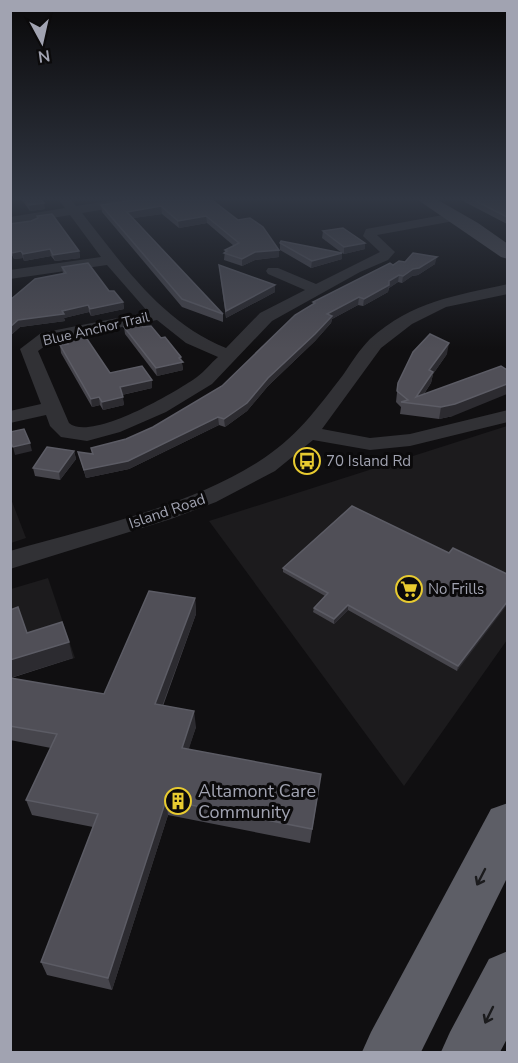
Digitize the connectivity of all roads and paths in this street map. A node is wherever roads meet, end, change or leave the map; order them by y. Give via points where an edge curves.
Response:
1 (102, 250) edge
2 (385, 250) edge
3 (111, 261) junction
4 (273, 271) dead end
5 (10, 275) edge
6 (507, 282) edge
7 (316, 289) junction
8 (507, 290) edge
9 (460, 298) junction
10 (158, 315) junction
11 (229, 355) junction
12 (52, 408) junction
13 (507, 416) edge
14 (10, 417) edge
15 (309, 433) junction
16 (10, 560) edge
17 (507, 825) edge
18 (507, 978) edge
19 (391, 1053) edge
20 (470, 1053) edge

1 - 3 street
2 - 7 street, Blue Anchor Trail via 388,252 383,257
3 - 5 street
3 - 10 street
4 - 7 street
6 - 9 street, Island Road via 474,289
7 - 11 street, Blue Anchor Trail via 266,317
8 - 9 street, Island Road
9 - 15 street, Island Road via 406,320 375,344
10 - 11 street via 189,338
10 - 12 street, Blue Anchor Trail via 47,337 35,343 29,349
11 - 12 street, Blue Anchor Trail via 205,380 159,408 113,428 87,435 68,433
12 - 14 street
13 - 15 street via 410,440 370,444
15 - 16 street, Island Road via 267,466 208,497
17 -> 19 highway
18 -> 20 highway

